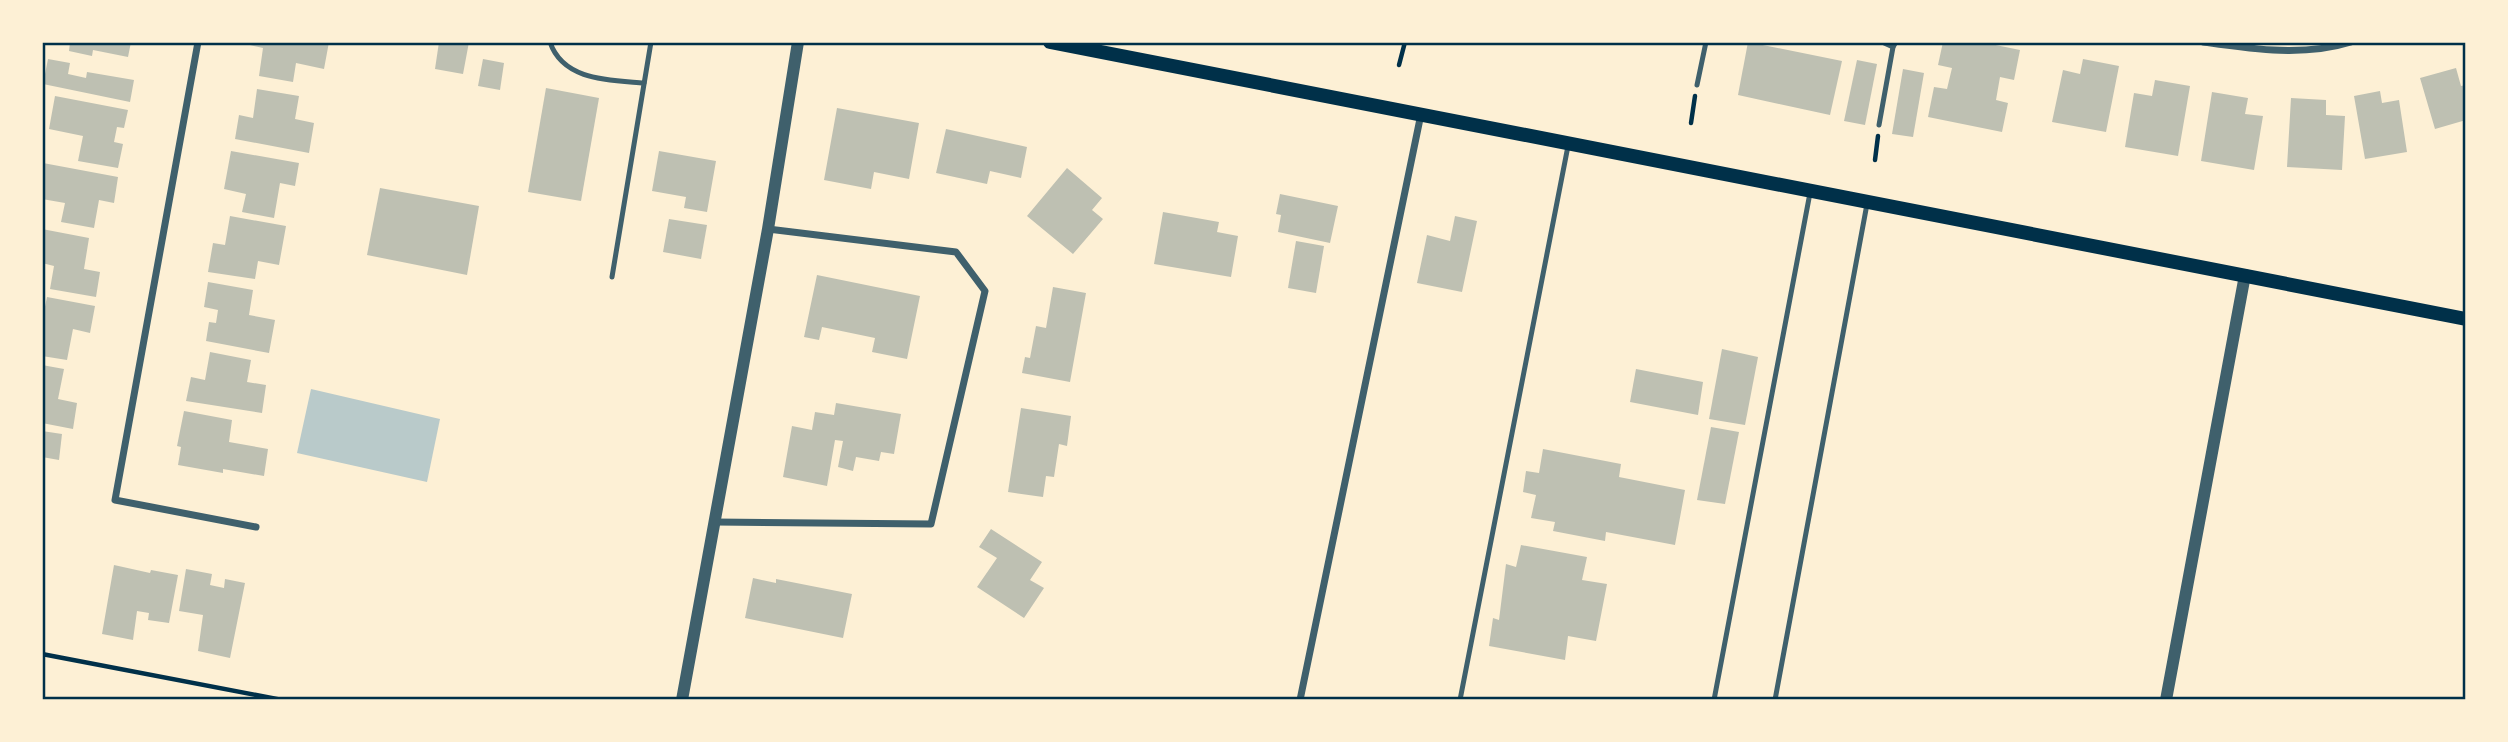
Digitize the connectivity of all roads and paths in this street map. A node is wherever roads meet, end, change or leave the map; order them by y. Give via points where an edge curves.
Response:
1 (198, 42) edge
2 (550, 42) edge
3 (651, 42) edge
4 (798, 42) edge
5 (1050, 42) edge
6 (1405, 42) edge
7 (1706, 42) edge
8 (1882, 42) edge
9 (2203, 42) edge
10 (2351, 42) edge
11 (1895, 45) edge
12 (1096, 47) edge
13 (1399, 65) dead end
14 (644, 83) junction
15 (1697, 85) joint
16 (1421, 113) junction
17 (1691, 123) dead end
18 (1879, 125) joint
19 (1569, 142) junction
20 (1875, 160) dead end
21 (1810, 190) junction
22 (1868, 202) junction
23 (768, 229) junction
24 (2245, 275) junction
25 (612, 277) dead end
26 (2466, 319) edge
27 (715, 522) junction
28 (256, 527) dead end
29 (42, 654) edge
30 (282, 700) edge
31 (682, 700) edge
32 (1300, 700) edge
33 (1460, 700) edge
34 (1714, 700) edge
35 (1775, 700) edge
36 (2166, 700) edge

1 - 28 street via 115,500
2 - 14 lane via 553,52 572,70 600,79
3 - 14 lane
4 - 23 street
5 - 12 main road
6 - 13 path
7 - 15 lane
8 - 11 lane
9 - 10 street via 2264,51 2333,48
11 - 18 lane
12 - 16 main road
14 - 25 lane
15 - 17 path
16 - 19 main road
16 - 32 street
18 - 20 path
19 - 21 main road
19 - 33 lane
21 - 22 main road
21 - 34 lane
22 - 24 main road
22 - 35 lane
23 - 27 street
23 - 27 street via 956,251 985,291 931,524
24 - 26 main road
24 - 36 street
27 - 31 street
29 - 30 path

